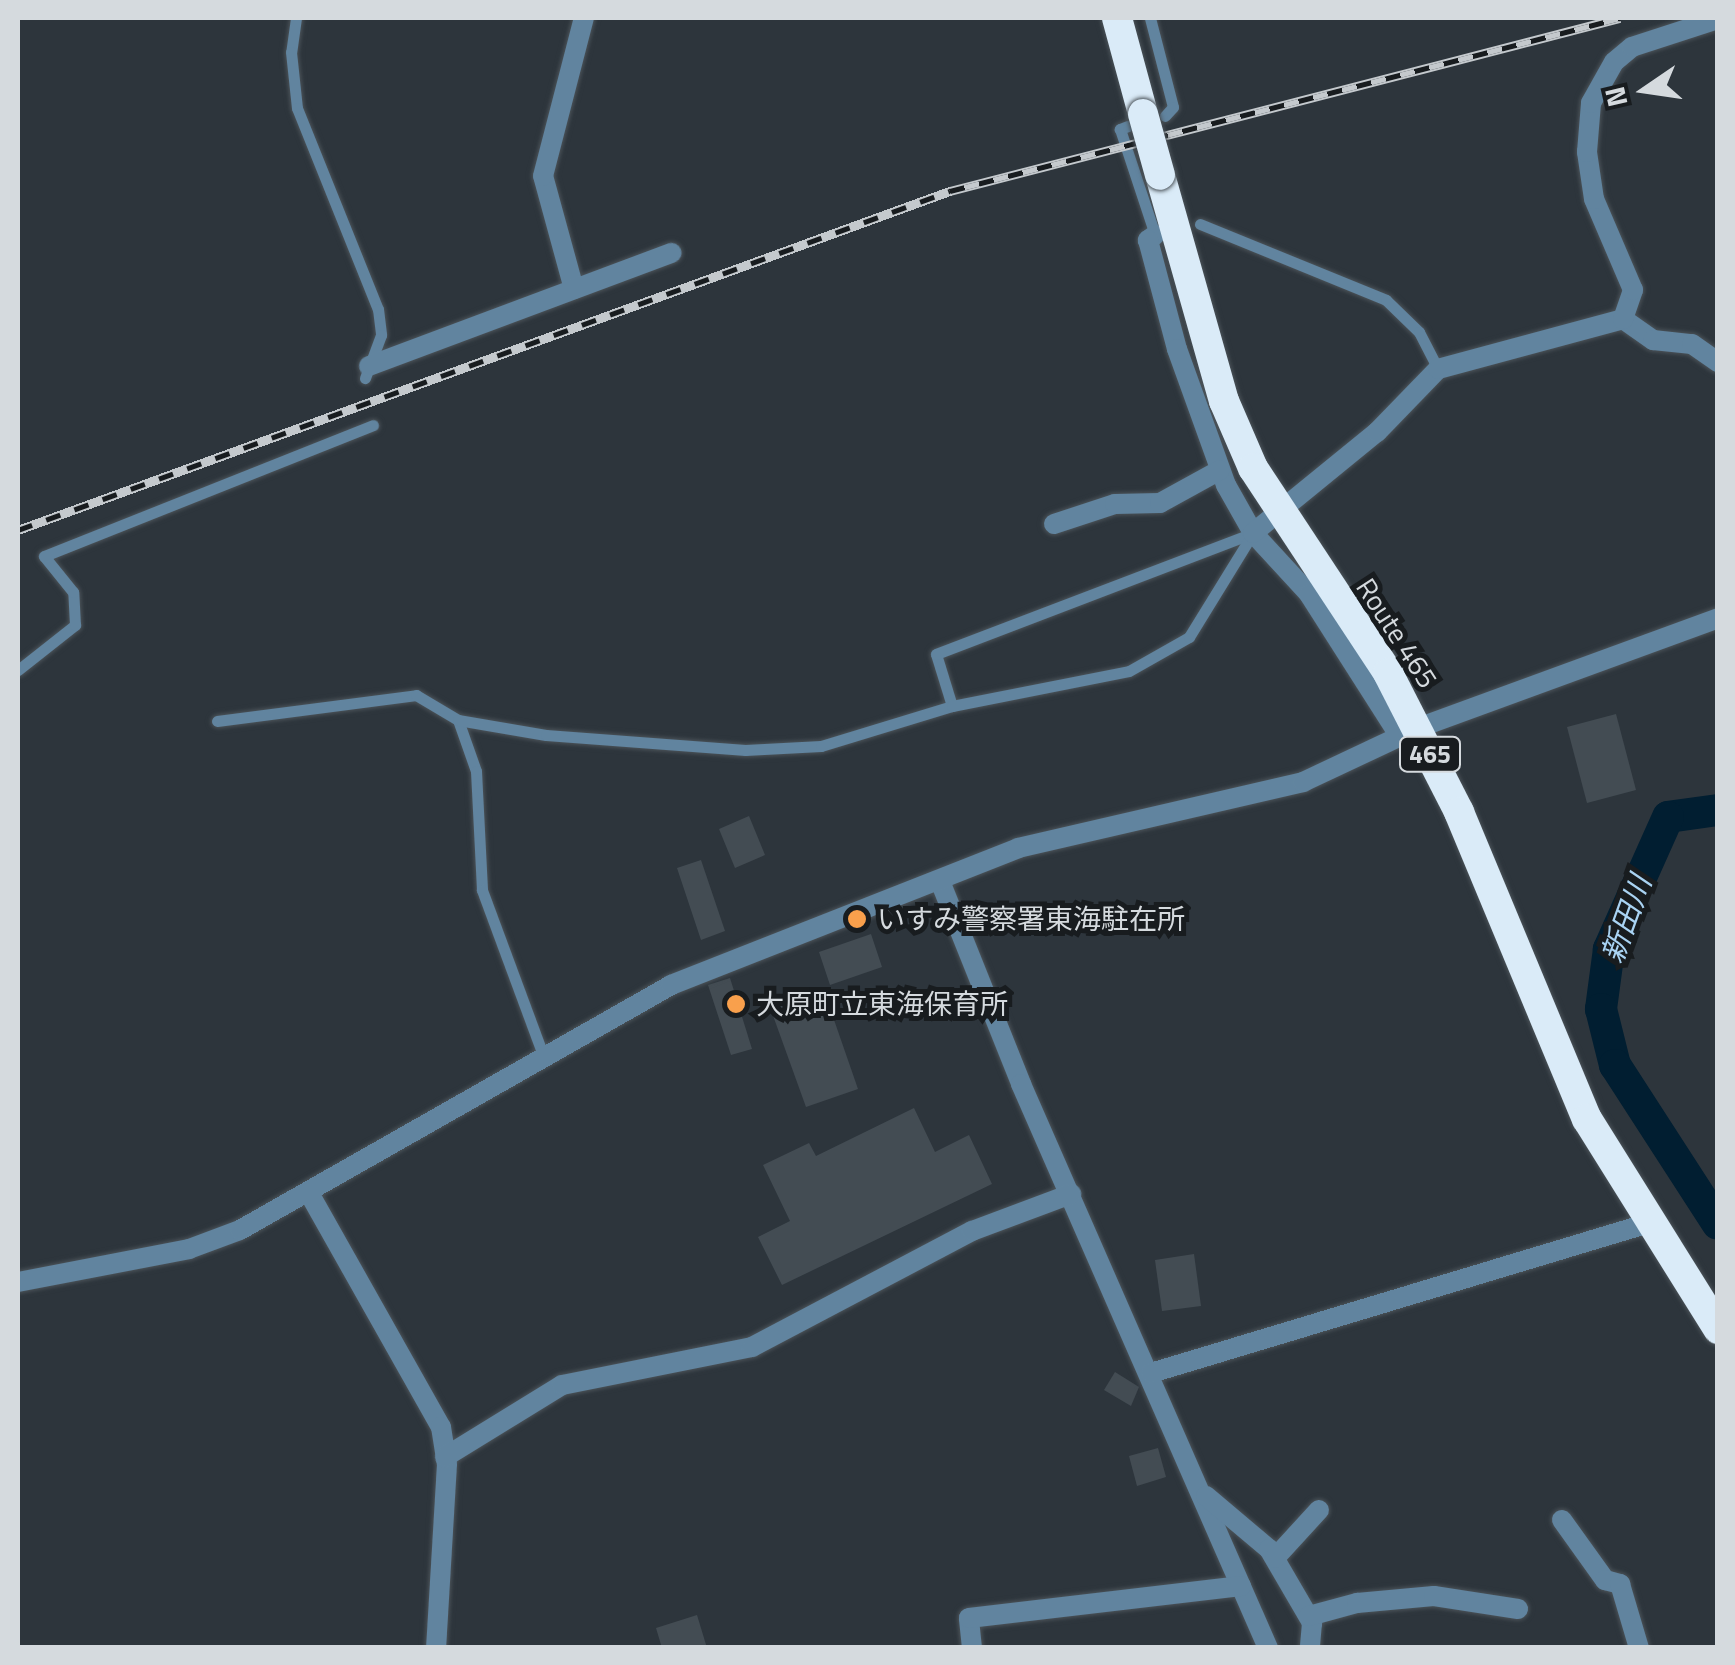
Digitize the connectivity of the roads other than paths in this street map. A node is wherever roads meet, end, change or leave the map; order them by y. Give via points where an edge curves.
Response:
1 (296, 18) edge
2 (584, 18) edge
3 (1117, 18) edge
4 (1150, 18) edge
5 (1718, 19) edge
6 (1145, 119) junction
7 (1200, 224) dead end
8 (1155, 235) joint
9 (672, 253) dead end
10 (574, 289) junction
11 (1622, 319) junction
12 (1718, 362) edge
13 (1438, 368) junction
14 (367, 372) joint
15 (372, 425) dead end
16 (1220, 470) junction
17 (1280, 515) junction
18 (1054, 524) dead end
19 (1254, 533) junction
20 (1718, 618) edge
21 (18, 670) edge
22 (952, 706) junction
23 (217, 720) dead end
24 (458, 720) junction
25 (1409, 733) junction
26 (940, 881) junction
27 (543, 1055) junction
28 (310, 1192) junction
29 (1071, 1194) junction
30 (1649, 1223) junction
31 (18, 1282) edge
32 (1718, 1329) edge
33 (1151, 1373) junction
34 (446, 1457) junction
35 (1201, 1492) junction
36 (1319, 1510) dead end
37 (1562, 1520) dead end
38 (1275, 1558) junction
39 (1241, 1586) junction
40 (1518, 1608) dead end
41 (1309, 1616) junction
42 (436, 1648) edge
43 (972, 1648) edge
44 (1268, 1648) edge
45 (1310, 1648) edge
46 (1638, 1648) edge

1 - 14 lane via 291,52 297,108 378,309 381,335
2 - 10 street via 543,176
3 - 6 highway, 465
4 - 6 lane via 1172,107
5 - 11 street via 1632,47 1614,62 1592,102 1587,152 1594,200 1633,290
6 - 8 lane via 1120,129
6 - 17 highway, Route 465 / 465, bridge via 1224,401
7 - 13 lane via 1386,300 1419,332
8 - 16 street via 1148,240 1177,348
9 - 10 street
10 - 14 street
11 - 12 street via 1653,340 1692,344
11 - 13 street
13 - 17 street via 1376,432 1304,485
15 - 21 lane via 44,556 73,592 75,625
16 - 18 street via 1160,502 1115,504
16 - 19 street
17 - 19 street
17 - 25 highway, Route 465 / 465 via 1388,673
19 - 22 lane via 1189,637 1129,672
19 - 22 lane via 936,654
19 - 25 street via 1309,594
20 - 25 street
22 - 24 lane via 821,746 745,750 584,740
23 - 24 lane via 385,695 416,696
24 - 27 lane via 476,771 482,890
25 - 26 street via 1303,782 1018,848
25 - 30 highway, Route 465 / 465 via 1459,812 1555,1052
26 - 27 street via 670,985
26 - 29 street
27 - 28 street
28 - 31 street via 189,1249
28 - 34 street via 440,1427
29 - 33 street
29 - 34 street via 972,1231 752,1348 562,1386
30 - 32 highway, Route 465 / 465
30 - 33 street
33 - 35 street
34 - 42 street
35 - 38 street
35 - 39 street
36 - 38 street
37 - 46 street via 1605,1580 1620,1584
38 - 41 street
39 - 43 street via 969,1618
39 - 44 street
40 - 41 street via 1434,1596 1358,1602
41 - 45 street

